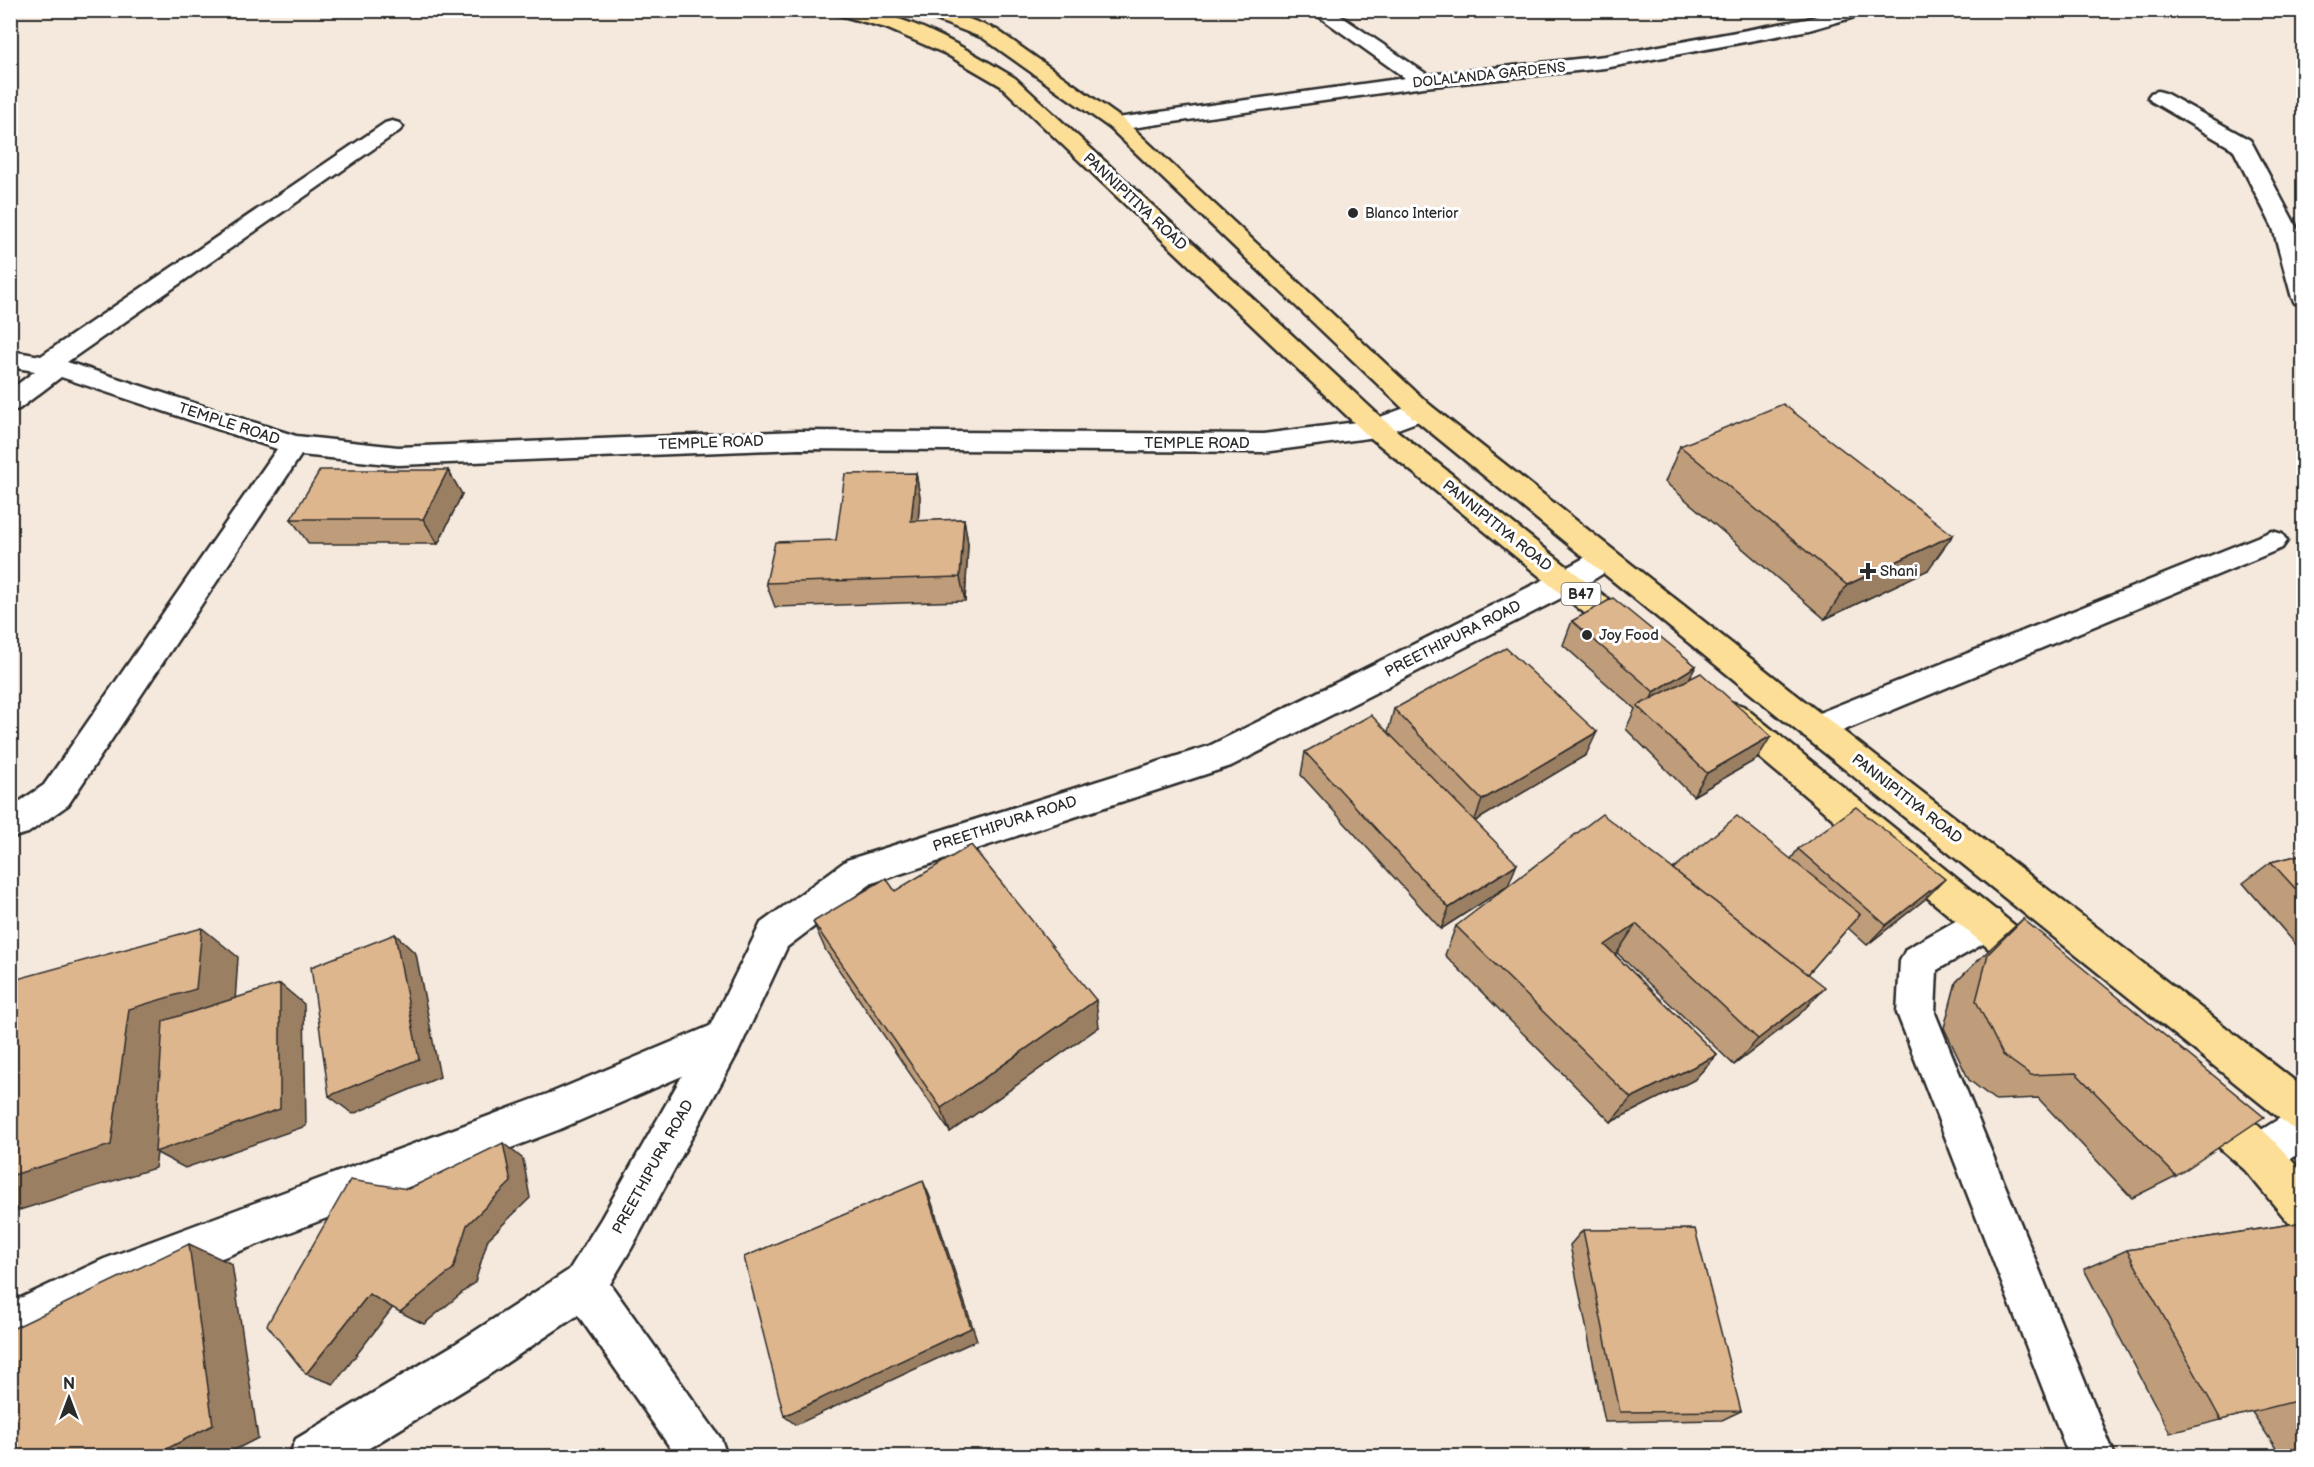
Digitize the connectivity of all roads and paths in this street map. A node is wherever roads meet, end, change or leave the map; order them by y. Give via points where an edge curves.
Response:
1 (843, 10) edge
2 (928, 10) edge
3 (1318, 10) edge
4 (1784, 10) edge
5 (1858, 10) edge
6 (1809, 24) junction
7 (1424, 81) junction
8 (2158, 98) dead end
9 (1117, 124) junction
10 (392, 127) dead end
11 (2304, 298) edge
12 (10, 359) edge
13 (51, 366) junction
14 (10, 403) edge
15 (1420, 411) junction
16 (1376, 428) junction
17 (294, 445) junction
18 (2272, 541) dead end
19 (1605, 559) junction
20 (1566, 582) junction
21 (1658, 656) edge
22 (1713, 700) edge
23 (1816, 728) junction
24 (10, 823) edge
25 (1986, 923) junction
26 (2059, 985) edge
27 (724, 1039) junction
28 (2178, 1086) edge
29 (2304, 1113) edge
30 (2304, 1126) edge
31 (2260, 1155) junction
32 (2304, 1208) edge
33 (584, 1285) junction
34 (10, 1326) edge
35 (313, 1456) edge
36 (704, 1456) edge
37 (2092, 1456) edge

1 - 16 main road, PANNIPITIYA ROAD / B47 via 893,24 953,50 1008,82
2 - 9 main road, PANNIPITIYA ROAD / B47 via 990,34
3 - 7 street
4 - 6 street
5 - 6 street, DOLALANDA GARDENS
6 - 7 street, DOLALANDA GARDENS via 1605,62
7 - 9 street, DOLALANDA GARDENS
8 - 11 street via 2242,145 2285,228
9 - 15 main road, PANNIPITIYA ROAD / B47
10 - 13 street
12 - 13 street, TEMPLE ROAD
13 - 14 street
13 - 17 street, TEMPLE ROAD
15 - 16 street, TEMPLE ROAD
15 - 19 main road, PANNIPITIYA ROAD / B47
16 - 17 street, TEMPLE ROAD via 1263,443 799,440 398,456
16 - 20 main road, PANNIPITIYA ROAD / B47
17 - 24 street via 56,795 16,823
18 - 23 street
19 - 20 street, PREETHIPURA ROAD
19 - 23 main road, PANNIPITIYA ROAD / B47
20 - 21 main road, PANNIPITIYA ROAD / B47
20 - 27 street, PREETHIPURA ROAD via 1219,756 860,871 774,935
22 - 25 main road
23 - 29 main road, PANNIPITIYA ROAD / B47
25 - 26 main road
25 - 37 street via 1919,962 1916,1012
27 - 33 street, PREETHIPURA ROAD
27 - 34 street via 558,1110 104,1281
28 - 31 main road
30 - 31 street
31 - 32 main road
33 - 35 street via 471,1360
33 - 36 street

